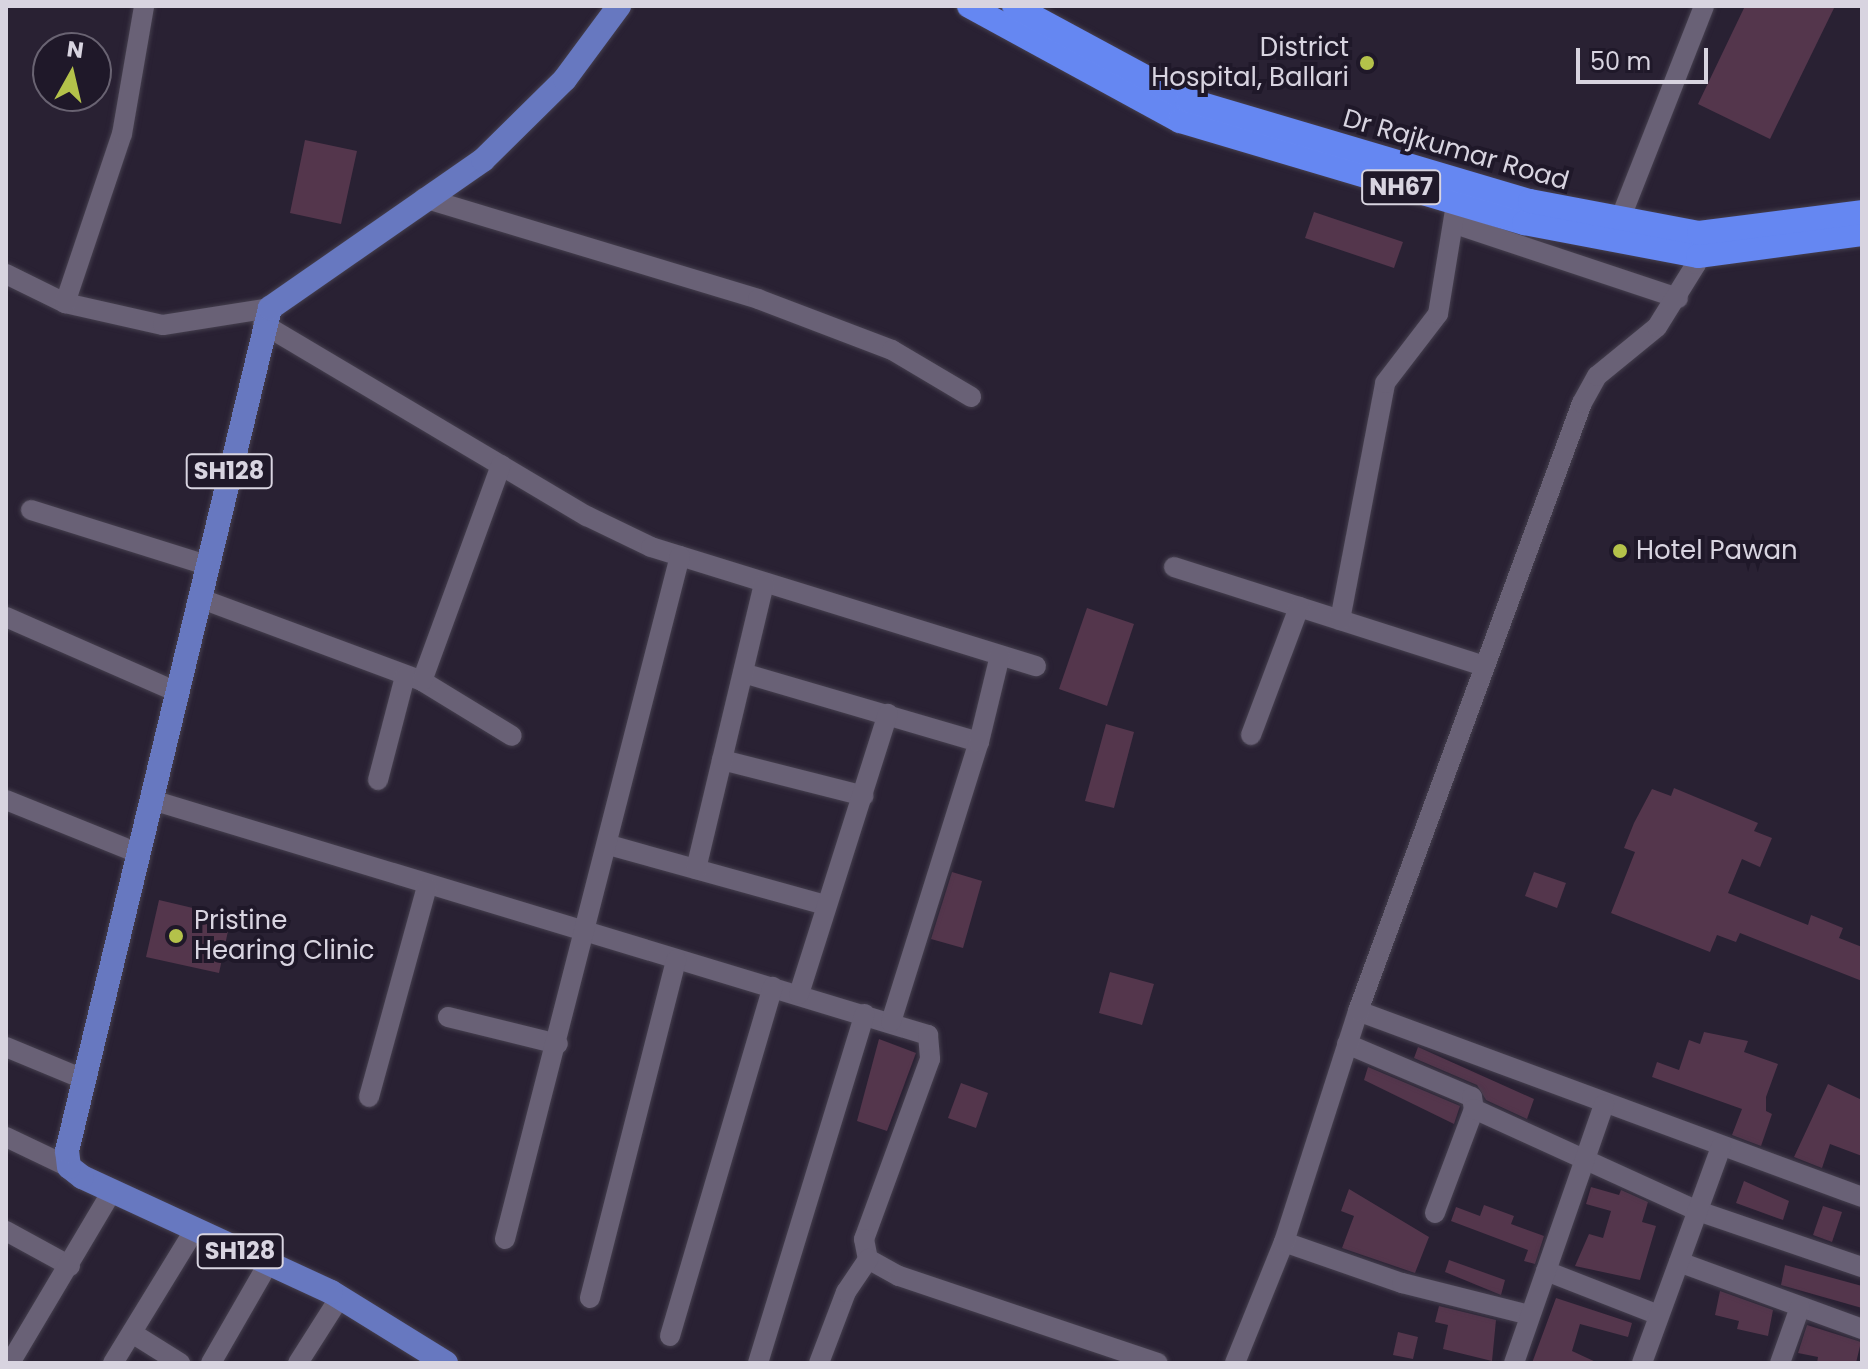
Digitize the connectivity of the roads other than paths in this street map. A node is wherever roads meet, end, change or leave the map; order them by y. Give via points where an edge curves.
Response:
1 (144, 6) edge
2 (619, 6) edge
3 (969, 6) edge
4 (1014, 6) edge
5 (1704, 6) edge
6 (424, 198) junction
7 (1862, 212) edge
8 (1456, 214) junction
9 (1619, 222) junction
10 (1862, 234) edge
11 (1698, 244) junction
12 (6, 274) edge
13 (1678, 298) junction
14 (65, 303) junction
15 (266, 316) junction
16 (971, 397) dead end
17 (501, 465) junction
18 (31, 510) dead end
19 (680, 556) junction
20 (207, 565) junction
21 (1174, 567) dead end
22 (764, 583) junction
23 (199, 598) junction
24 (1299, 607) junction
25 (6, 617) edge
26 (1340, 620) junction
27 (1000, 655) junction
28 (1036, 666) dead end
29 (1484, 666) junction
30 (743, 673) junction
31 (413, 678) junction
32 (177, 692) junction
33 (888, 714) junction
34 (1251, 735) dead end
35 (512, 736) dead end
36 (979, 742) junction
37 (722, 760) junction
38 (378, 780) dead end
39 (864, 796) junction
40 (6, 800) edge
41 (152, 800) junction
42 (609, 845) junction
43 (140, 854) junction
44 (696, 869) junction
45 (427, 887) junction
46 (826, 905) junction
47 (588, 934) junction
48 (676, 960) junction
49 (773, 987) junction
50 (799, 994) junction
51 (1358, 1011) junction
52 (865, 1014) junction
53 (448, 1017) dead end
54 (891, 1022) junction
55 (558, 1044) junction
56 (1347, 1044) junction
57 (6, 1047) edge
58 (80, 1083) junction
59 (369, 1097) dead end
60 (1604, 1104) junction
61 (1474, 1109) junction
62 (6, 1137) edge
63 (1721, 1147) junction
64 (1585, 1163) junction
65 (69, 1167) junction
66 (111, 1193) junction
67 (1862, 1197) edge
68 (1698, 1211) junction
69 (1435, 1213) dead end
70 (6, 1231) edge
71 (194, 1231) junction
72 (505, 1239) dead end
73 (1284, 1242) junction
74 (868, 1259) junction
75 (1679, 1262) junction
76 (268, 1264) junction
77 (70, 1266) junction
78 (1862, 1267) edge
79 (1546, 1271) junction
80 (340, 1297) junction
81 (590, 1298) dead end
82 (1800, 1307) junction
83 (1529, 1315) junction
84 (1659, 1315) junction
85 (1862, 1329) edge
86 (132, 1333) junction
87 (670, 1336) dead end
88 (443, 1362) edge
89 (10, 1363) edge
90 (113, 1363) edge
91 (180, 1363) edge
92 (211, 1363) edge
93 (298, 1363) edge
94 (758, 1363) edge
95 (819, 1363) edge
96 (1158, 1363) edge
97 (1235, 1363) edge
98 (1514, 1363) edge
99 (1642, 1363) edge
100 (1780, 1363) edge

1 - 14 street via 122,134
2 - 6 main road via 531,115 483,160
3 - 8 highway, Dr Rajkumar Road / NH67 via 1180,121
4 - 9 highway, Dr Rajkumar Road / NH67 via 1188,100
5 - 9 street
6 - 15 main road
6 - 16 street via 758,299 892,350
7 - 11 highway, Dr Rajkumar Road / NH67
8 - 11 highway, Dr Rajkumar Road / NH67 via 1615,244
8 - 13 street
8 - 26 street via 1438,314 1385,383
9 - 11 highway, Dr Rajkumar Road / NH67
10 - 11 highway, Dr Rajkumar Road / NH67
11 - 13 street
12 - 14 street
13 - 29 street via 1657,327 1597,376 1582,403
14 - 15 street via 163,325
15 - 17 street
15 - 20 main road, SH128
17 - 19 street via 587,516
17 - 31 street
18 - 20 street
19 - 22 street
19 - 42 street
20 - 23 main road, SH128
21 - 24 street
22 - 27 street
22 - 30 street
23 - 31 street
23 - 32 main road, SH128
24 - 26 street
24 - 34 street
25 - 32 street
26 - 29 street
27 - 28 street
27 - 36 street
29 - 51 street
30 - 33 street
30 - 37 street
31 - 35 street
31 - 38 street
32 - 41 main road, SH128
33 - 36 street
33 - 39 street
36 - 54 street
37 - 39 street
37 - 44 street
39 - 46 street
40 - 43 street
41 - 43 main road, SH128
41 - 45 street
42 - 44 street
42 - 47 street
43 - 58 main road, SH128
44 - 46 street
45 - 47 street
45 - 59 street
46 - 50 street
47 - 48 street
47 - 55 street
48 - 49 street
48 - 81 street
49 - 50 street
49 - 87 street
50 - 52 street
51 - 56 street
51 - 60 street
52 - 54 street
52 - 94 street
53 - 55 street
54 - 74 street via 928,1035 932,1046 864,1239
55 - 72 street
56 - 61 street via 1467,1092
56 - 73 street
57 - 58 street
58 - 65 main road, SH128
60 - 63 street
60 - 64 street
61 - 64 street
61 - 69 street
62 - 65 street, SH128
63 - 67 street
63 - 68 street
64 - 68 street
64 - 79 street
65 - 66 main road, SH128
66 - 71 main road, SH128
66 - 77 street
68 - 75 street
68 - 78 street
70 - 77 street
71 - 76 main road, SH128
71 - 86 street
73 - 83 street via 1402,1283
73 - 97 street
74 - 95 street via 846,1292
74 - 96 street via 899,1276
75 - 82 street
75 - 84 street
76 - 80 main road, SH128
76 - 92 street
77 - 89 street
79 - 83 street
79 - 84 street
80 - 88 main road, SH128
80 - 93 street
82 - 85 street
82 - 100 street
83 - 98 street
84 - 99 street
86 - 90 street
86 - 91 street

